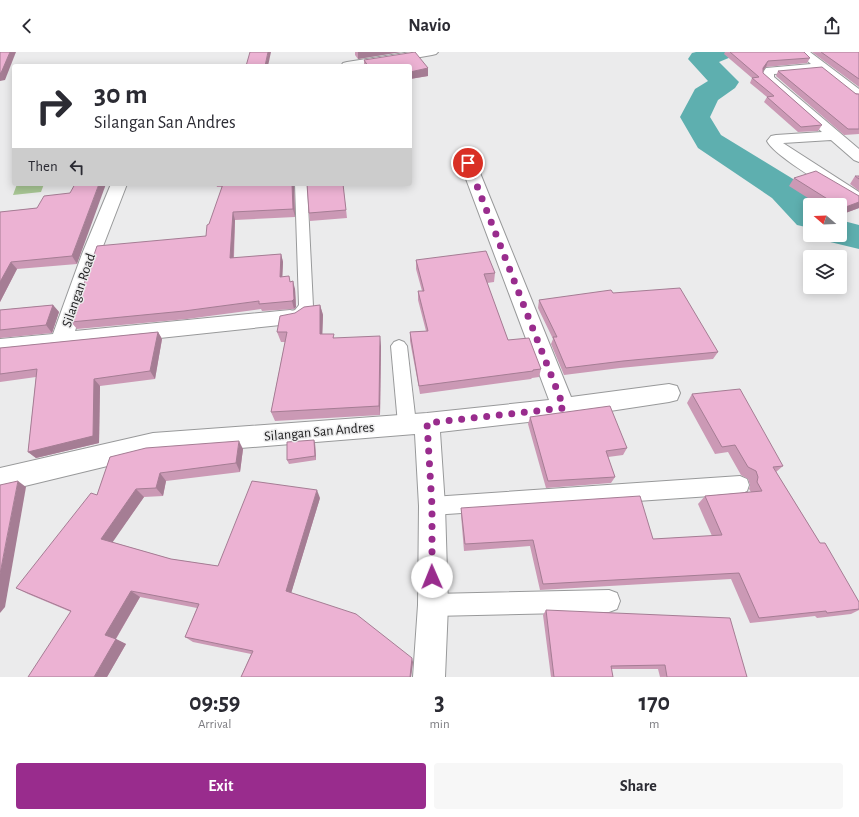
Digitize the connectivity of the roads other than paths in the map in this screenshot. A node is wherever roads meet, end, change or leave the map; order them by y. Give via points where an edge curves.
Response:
1 (432, 52) edge
2 (803, 52) edge
3 (359, 64) edge
4 (822, 67) junction
5 (859, 96) edge
6 (834, 136) junction
7 (859, 157) edge
8 (468, 163) dead end
9 (118, 186) edge
10 (301, 186) edge
11 (859, 199) edge
12 (290, 317) joint
13 (62, 339) junction
14 (399, 346) dead end
15 (0, 347) edge
16 (669, 393) dead end
17 (564, 408) junction
18 (417, 423) junction
19 (0, 480) edge
20 (740, 485) dead end
21 (432, 506) junction
22 (609, 601) dead end
23 (433, 605) junction
24 (429, 677) edge

1 - 3 street
2 - 4 street
4 - 5 street
4 - 6 street via 770,71 768,78
6 - 7 street
6 - 11 street via 774,141 806,166
8 - 17 street
9 - 13 street, Silangan Road via 91,254
10 - 12 lane via 306,306 300,314
12 - 13 street
13 - 15 street, Silangan Road
14 - 18 lane
16 - 17 street, Silangan San Andres
17 - 18 street, Silangan San Andres
18 - 19 street, Silangan San Andres via 153,444
18 - 21 street
20 - 21 lane
21 - 23 street
22 - 23 lane
23 - 24 street

